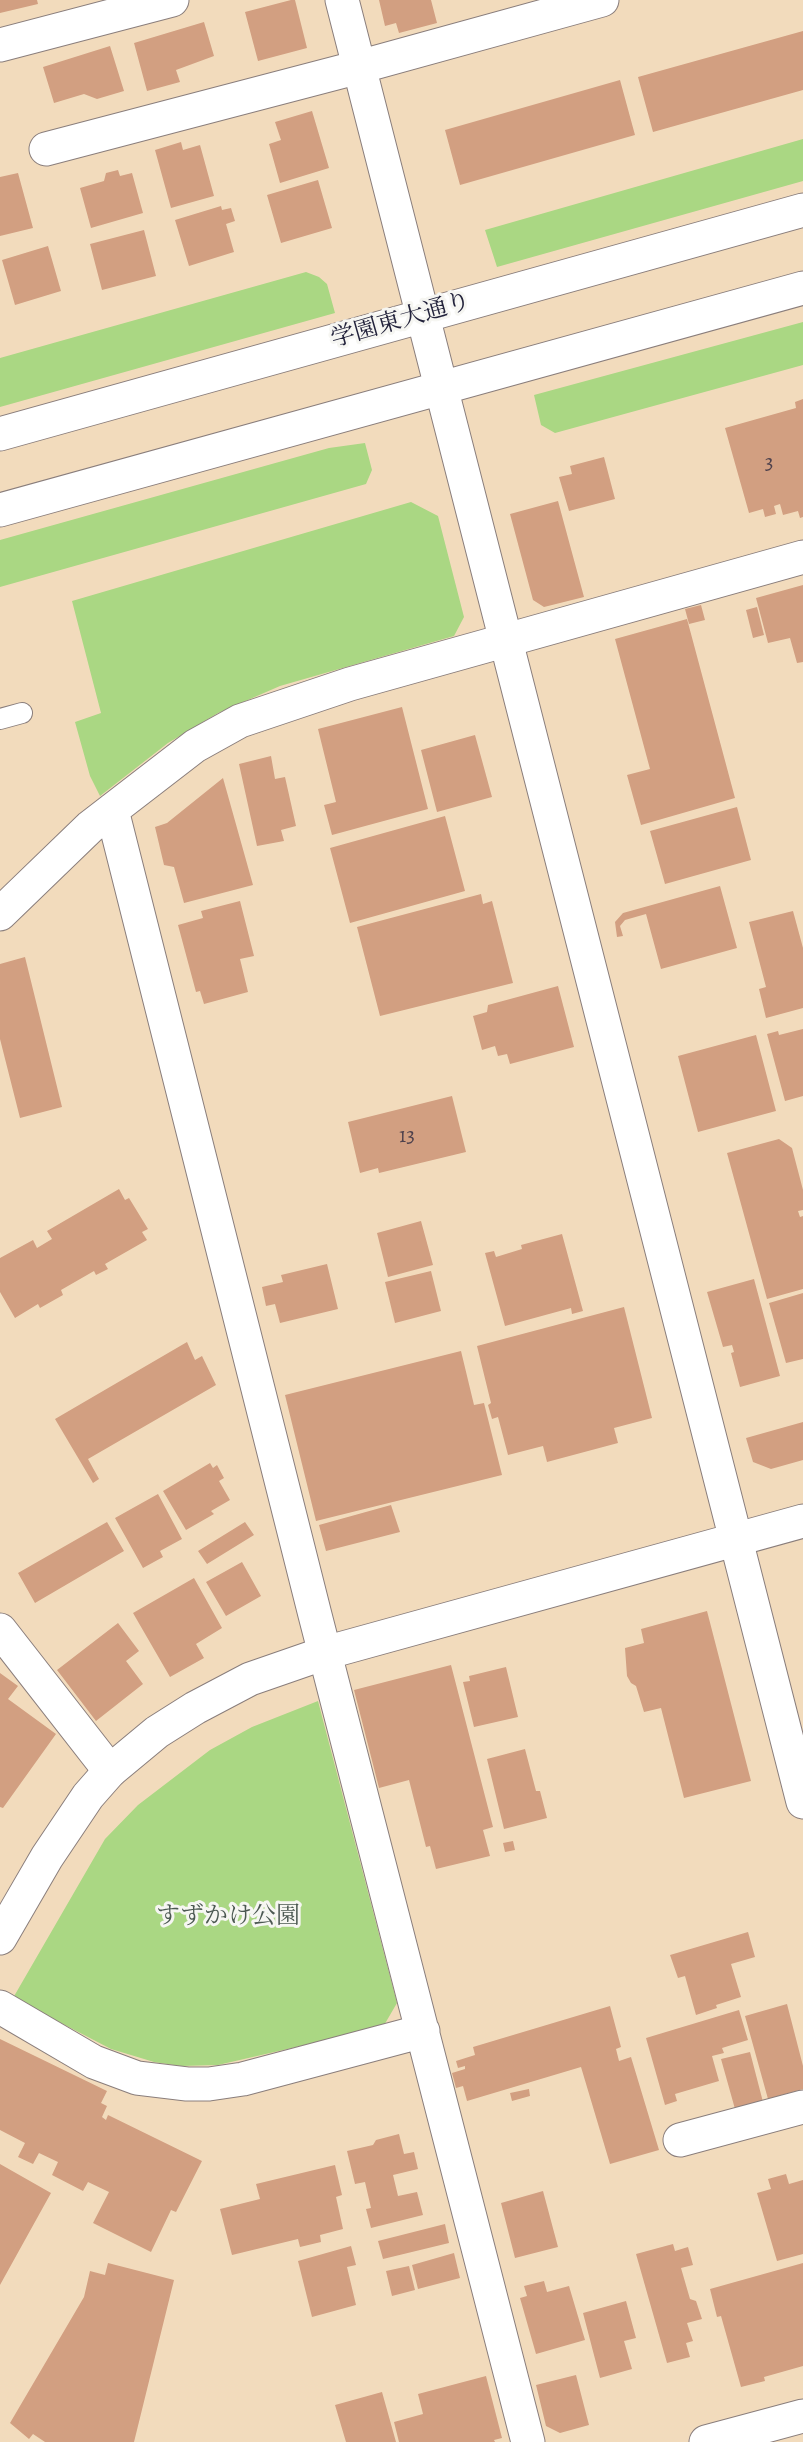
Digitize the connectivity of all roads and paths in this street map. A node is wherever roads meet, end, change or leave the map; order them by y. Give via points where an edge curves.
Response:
1 (172, 0) edge
2 (342, 0) edge
3 (602, 0) edge
4 (0, 45) edge
5 (359, 67) junction
6 (46, 149) dead end
7 (803, 210) edge
8 (803, 288) edge
9 (421, 315) junction
10 (441, 390) junction
11 (0, 434) edge
12 (0, 510) edge
13 (803, 557) edge
14 (505, 641) junction
15 (22, 712) dead end
16 (0, 719) edge
17 (112, 810) junction
18 (0, 914) edge
19 (803, 1521) edge
20 (736, 1540) junction
21 (0, 1630) edge
22 (325, 1653) junction
23 (110, 1772) junction
24 (803, 1802) edge
25 (0, 1938) edge
26 (0, 2007) edge
27 (423, 2031) junction
28 (803, 2107) edge
29 (680, 2140) dead end
30 (803, 2416) edge
31 (528, 2442) edge
32 (706, 2442) edge

1 - 4 street
2 - 5 street
3 - 5 street
5 - 6 street
5 - 9 street
7 - 9 street, 学園東大通り
8 - 10 street
9 - 10 street
9 - 11 street, 学園東大通り
10 - 12 street
10 - 14 street
13 - 14 street
14 - 17 street via 350,684 240,721 195,746
14 - 20 street
15 - 16 lane
17 - 18 street
17 - 22 street
19 - 20 street
20 - 22 street
20 - 24 street
21 - 23 street
22 - 23 street via 250,1679 195,1708 157,1732
22 - 27 street
23 - 25 street via 88,1796
26 - 27 street via 94,2062 137,2078 187,2084 243,2079
27 - 31 street
28 - 29 street
30 - 32 street

